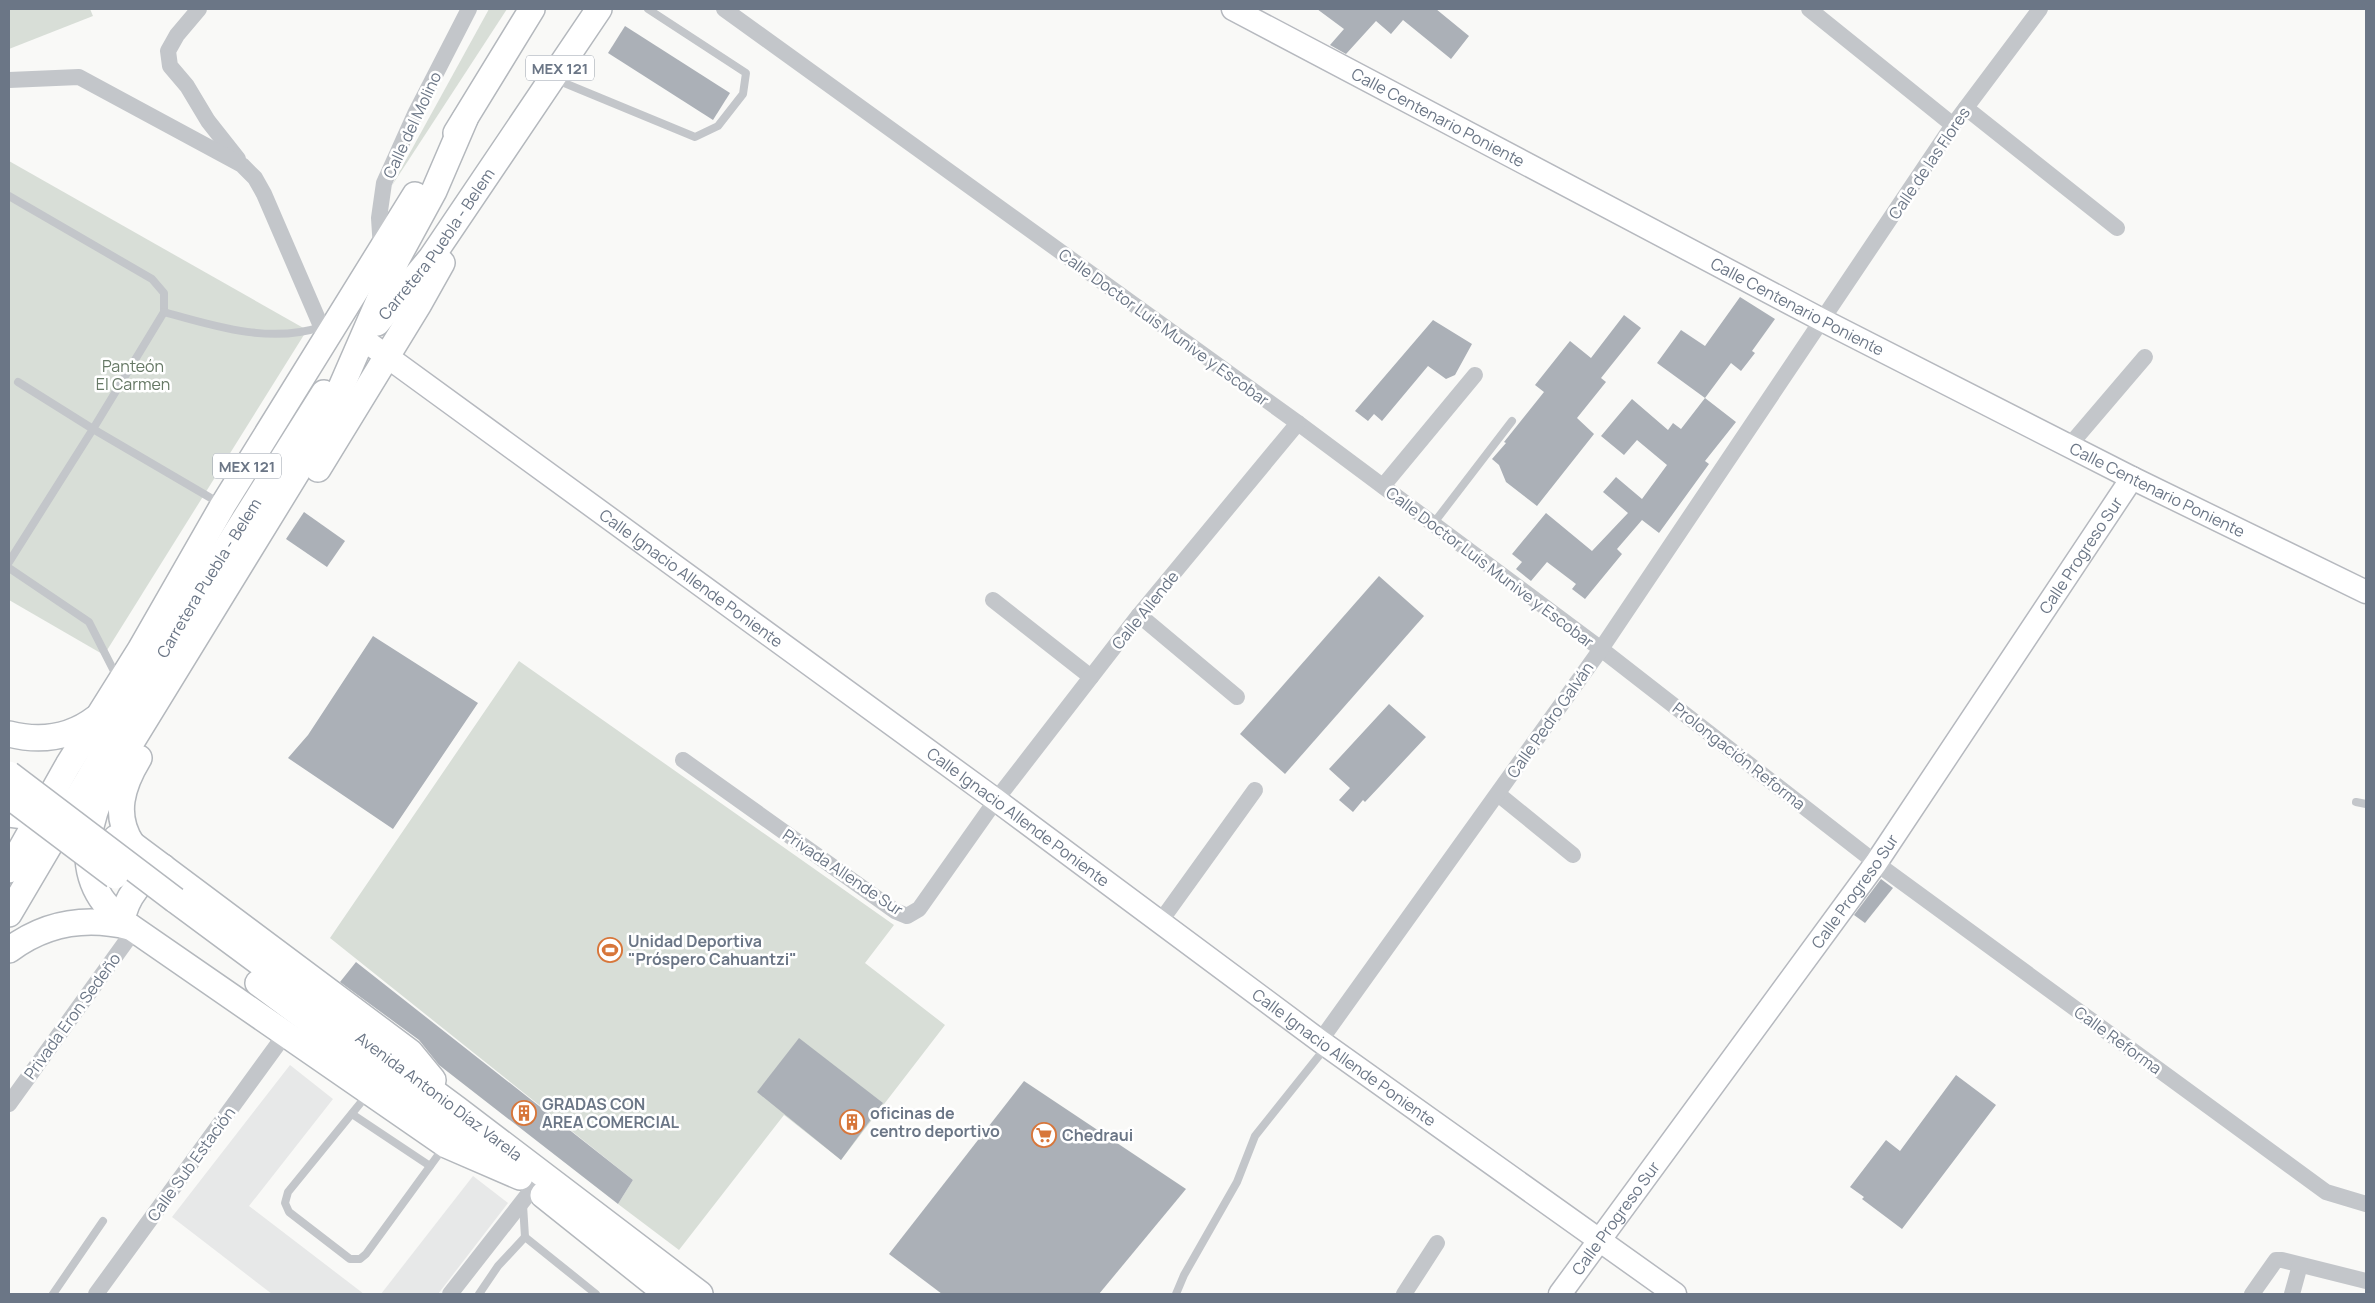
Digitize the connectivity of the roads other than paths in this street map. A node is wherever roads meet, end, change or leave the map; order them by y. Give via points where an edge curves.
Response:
1 (199, 9) edge
2 (469, 9) edge
3 (532, 9) edge
4 (599, 9) edge
5 (648, 9) edge
6 (724, 9) edge
7 (1233, 9) edge
8 (1809, 9) edge
9 (2040, 9) edge
10 (552, 78) junction
11 (9, 80) edge
12 (1966, 108) junction
13 (465, 119) junction
14 (1953, 126) junction
15 (242, 165) junction
16 (9, 196) edge
17 (457, 221) junction
18 (2117, 228) dead end
19 (381, 249) junction
20 (164, 312) junction
21 (1822, 320) junction
22 (324, 333) junction
23 (362, 338) junction
24 (387, 356) junction
25 (2145, 358) dead end
26 (1475, 375) dead end
27 (18, 382) dead end
28 (1512, 421) dead end
29 (1298, 423) junction
30 (93, 430) junction
31 (2069, 446) junction
32 (2132, 478) junction
33 (1383, 486) junction
34 (223, 505) junction
35 (1433, 524) junction
36 (9, 562) edge
37 (9, 568) edge
38 (2366, 592) edge
39 (993, 600) dead end
40 (1139, 615) junction
41 (1601, 649) junction
42 (1091, 677) junction
43 (120, 683) junction
44 (1237, 697) dead end
45 (100, 715) junction
46 (9, 734) edge
47 (683, 760) dead end
48 (9, 774) edge
49 (125, 786) junction
50 (1255, 790) dead end
51 (1498, 794) junction
52 (9, 796) edge
53 (996, 800) junction
54 (2356, 802) dead end
55 (2366, 804) edge
56 (9, 814) edge
57 (38, 819) junction
58 (93, 820) junction
59 (63, 824) junction
60 (132, 844) junction
61 (22, 847) junction
62 (1573, 855) dead end
63 (1876, 863) junction
64 (163, 867) junction
65 (9, 870) edge
66 (170, 907) junction
67 (9, 914) edge
68 (1160, 922) junction
69 (128, 925) junction
70 (9, 950) edge
71 (286, 1033) junction
72 (1324, 1043) junction
73 (370, 1091) junction
74 (9, 1104) edge
75 (352, 1114) junction
76 (452, 1128) junction
77 (430, 1166) junction
78 (525, 1189) junction
79 (2366, 1204) edge
80 (102, 1221) dead end
81 (525, 1237) junction
82 (1599, 1238) junction
83 (1437, 1243) dead end
84 (2300, 1265) junction
85 (2366, 1281) edge
86 (1408, 1293) edge
87 (53, 1294) edge
88 (96, 1294) edge
89 (450, 1294) edge
90 (479, 1294) edge
91 (596, 1294) edge
92 (667, 1294) edge
93 (700, 1294) edge
94 (1176, 1294) edge
95 (1560, 1294) edge
96 (1675, 1294) edge
97 (2252, 1294) edge
98 (2292, 1294) edge

1 - 15 street via 168,51 170,66
2 - 19 street, Calle del Molino via 384,182 379,218
3 - 13 main road, Carretera Puebla - Belem / MEX 121
4 - 10 main road, Carretera Puebla - Belem / MEX 121
5 - 10 lane via 746,73 743,94 718,126 696,137
6 - 29 street, Calle Doctor Luis Munive y Escobar
7 - 21 street, Calle Centenario Poniente
8 - 14 street
9 - 12 street, Calle de las Flores
10 - 17 main road, Carretera Puebla - Belem / MEX 121
11 - 15 street via 79,77
12 - 14 street, Calle de las Flores
12 - 18 street
13 - 19 main road, Carretera Puebla - Belem / MEX 121
13 - 23 main road
14 - 21 street, Calle de las Flores
15 - 22 street via 264,194
16 - 20 lane via 152,279 164,293
17 - 23 main road, Carretera Puebla - Belem / MEX 121 via 406,289
17 - 24 main road via 442,264
19 - 22 main road, Carretera Puebla - Belem / MEX 121
20 - 22 lane via 238,332
20 - 30 lane
21 - 31 street, Calle Centenario Poniente
21 - 41 street, Calle Pedro Galván
22 - 34 main road, Carretera Puebla - Belem / MEX 121
23 - 24 street, Calle Ignacio Allende Poniente
23 - 58 main road via 304,462 107,782
23 - 59 main road, Carretera Puebla - Belem / MEX 121 via 252,505 108,742
24 - 49 main road via 137,760
24 - 53 street, Calle Ignacio Allende Poniente
25 - 31 street
26 - 33 street
27 - 30 lane
28 - 35 lane
29 - 33 street, Calle Doctor Luis Munive y Escobar
29 - 40 street, Calle Allende
30 - 34 lane
30 - 36 lane
31 - 32 street, Calle Centenario Poniente
32 - 38 street, Calle Centenario Poniente
32 - 63 street, Calle Progreso Sur
33 - 35 street, Calle Doctor Luis Munive y Escobar
34 - 43 main road, Carretera Puebla - Belem / MEX 121
35 - 41 street, Calle Doctor Luis Munive y Escobar
37 - 43 lane via 88,622
39 - 42 street
40 - 42 street, Calle Allende
40 - 44 street
41 - 51 street, Calle Pedro Galván
41 - 63 street, Prolongación Reforma
42 - 53 street, Calle Allende
43 - 45 main road, Carretera Puebla - Belem / MEX 121
45 - 46 main road via 81,728 57,737 30,739
45 - 57 main road, Carretera Puebla - Belem / MEX 121
47 - 53 street, Privada Allende Sur via 895,911 907,916 919,909
48 - 66 main road, bridge
49 - 58 main road
49 - 60 main road via 120,817
50 - 68 street
51 - 62 street
51 - 72 street, Calle Pedro Galván
52 - 66 main road, bridge
53 - 68 street, Calle Ignacio Allende Poniente
54 - 55 lane
56 - 57 main road
57 - 59 main road
57 - 61 main road, Carretera Puebla - Belem / MEX 121
58 - 59 main road
58 - 60 main road via 108,835
58 - 69 main road via 88,869 93,885 101,899
59 - 61 main road
59 - 67 main road, Carretera Puebla - Belem / MEX 121
60 - 64 main road
61 - 65 main road, Carretera Puebla - Belem / MEX 121
63 - 79 street, Calle Reforma via 2326,1192
63 - 82 street, Calle Progreso Sur
64 - 69 main road via 136,887 124,909
64 - 76 main road via 410,1052
66 - 76 main road, Avenida Antonio Díaz Varela
68 - 72 street, Calle Ignacio Allende Poniente
69 - 70 main road via 88,921 66,924 31,936
69 - 71 main road
69 - 74 street, Privada Eron Sedeño
71 - 73 main road
71 - 88 street, Calle Sub Estación
72 - 82 street, Calle Ignacio Allende Poniente
72 - 94 lane via 1256,1136 1237,1182
73 - 75 lane
73 - 76 main road
75 - 77 lane
75 - 77 lane via 288,1192 285,1203 289,1212 350,1259 360,1259 366,1254
76 - 77 lane
76 - 78 main road, Avenida Antonio Díaz Varela
76 - 93 main road, Avenida Antonio Díaz Varela
78 - 81 lane
78 - 89 street
78 - 92 main road, Avenida Antonio Díaz Varela
80 - 87 lane
81 - 90 lane via 498,1266
81 - 91 lane
82 - 95 street, Calle Progreso Sur
82 - 96 street, Calle Ignacio Allende Poniente
83 - 86 street
84 - 85 street
84 - 97 street via 2276,1260
84 - 98 street

